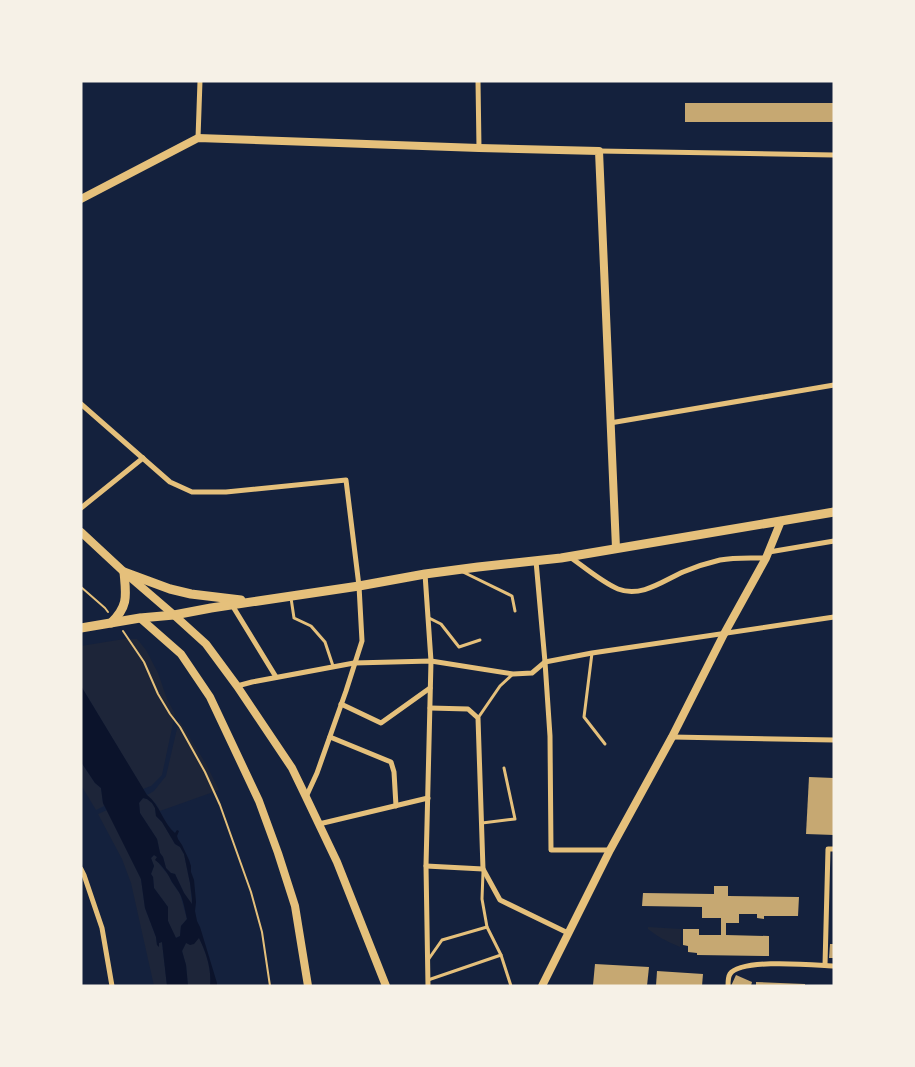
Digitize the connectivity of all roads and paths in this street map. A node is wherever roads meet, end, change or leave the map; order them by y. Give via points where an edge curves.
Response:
1 (200, 81) edge
2 (478, 81) edge
3 (198, 138) junction
4 (479, 148) junction
5 (599, 151) junction
6 (834, 155) edge
7 (81, 199) edge
8 (834, 385) edge
9 (81, 404) edge
10 (610, 423) junction
11 (143, 458) junction
12 (81, 508) edge
13 (834, 512) edge
14 (781, 521) junction
15 (81, 532) edge
16 (834, 541) edge
17 (616, 548) junction
18 (768, 555) junction
19 (568, 556) junction
20 (536, 561) junction
21 (458, 570) junction
22 (124, 572) junction
23 (425, 574) junction
24 (359, 586) junction
25 (81, 587) edge
26 (290, 596) junction
27 (257, 601) junction
28 (232, 605) junction
29 (515, 611) dead end
30 (174, 615) junction
31 (834, 617) edge
32 (137, 618) junction
33 (428, 618) junction
34 (110, 619) junction
35 (120, 627) dead end
36 (81, 628) edge
37 (724, 634) junction
38 (480, 640) dead end
39 (592, 653) junction
40 (431, 661) junction
41 (545, 662) junction
42 (354, 663) junction
43 (333, 667) junction
44 (513, 674) junction
45 (276, 677) junction
46 (236, 686) junction
47 (430, 688) junction
48 (341, 704) junction
49 (430, 708) junction
50 (478, 718) junction
51 (330, 737) junction
52 (672, 737) junction
53 (834, 740) edge
54 (605, 744) dead end
55 (504, 768) dead end
56 (306, 797) junction
57 (428, 798) junction
58 (396, 806) junction
59 (482, 823) junction
60 (319, 824) junction
61 (834, 849) edge
62 (610, 850) junction
63 (426, 866) junction
64 (81, 869) edge
65 (483, 869) junction
66 (487, 927) junction
67 (568, 933) junction
68 (501, 955) junction
69 (427, 961) junction
70 (825, 965) junction
71 (834, 966) edge
72 (428, 983) edge
73 (112, 986) edge
74 (270, 986) edge
75 (308, 986) edge
76 (386, 986) edge
77 (511, 986) edge
78 (542, 986) edge
79 (728, 986) edge

1 - 3 street
2 - 4 street
3 - 4 street
3 - 7 street
4 - 5 street
5 - 6 street
5 - 10 street
8 - 10 street
9 - 11 street
10 - 17 street
11 - 12 street
11 - 24 street via 170,482 192,492 226,492 346,480
13 - 14 main road
14 - 17 main road
14 - 18 street
15 - 22 street
16 - 18 street
17 - 19 main road
18 - 19 street via 720,560 698,566 639,591 618,589
18 - 37 street
19 - 20 main road
20 - 21 main road
20 - 41 street
21 - 23 main road
21 - 29 lane via 512,596
22 - 27 main road via 191,594
22 - 30 street
22 - 34 main road via 126,601 120,613
23 - 24 main road
23 - 33 street
24 - 26 main road
24 - 42 street via 362,641
25 - 34 path via 105,608
26 - 27 main road
26 - 43 lane via 294,618 310,626 325,642
27 - 28 main road
28 - 30 main road
28 - 45 street
30 - 32 main road
30 - 46 street via 206,644
31 - 37 street
32 - 34 main road
32 - 75 street via 181,654 210,697 259,801 295,906
33 - 38 lane via 441,624 459,647
33 - 40 street
34 - 36 main road
35 - 74 path via 144,662 158,694 180,727 220,805 252,892
37 - 39 street
37 - 52 street
39 - 41 street
39 - 54 lane via 584,716
40 - 42 street
40 - 44 street
40 - 47 street
41 - 44 street via 532,673
41 - 62 street via 550,736 551,850
42 - 43 street
42 - 48 street
43 - 45 street
44 - 50 lane via 500,686
45 - 46 street
46 - 56 street via 292,768
47 - 48 street via 381,723
47 - 49 street
48 - 51 street
49 - 50 street via 468,709
49 - 57 street
50 - 59 street
51 - 56 street
51 - 58 street via 391,762
52 - 53 street
52 - 62 street
55 - 59 lane via 515,819
56 - 60 street
57 - 58 street
57 - 63 street
58 - 60 street
59 - 65 street
60 - 76 street
61 - 70 street via 828,849
62 - 67 street
63 - 65 street
63 - 69 street
64 - 73 street via 102,928
65 - 66 lane via 482,899
65 - 67 street via 500,900
66 - 68 lane
66 - 69 lane via 442,940
67 - 78 street
68 - 72 lane
68 - 77 lane
69 - 72 street
70 - 71 street
70 - 79 street via 744,966 730,974

